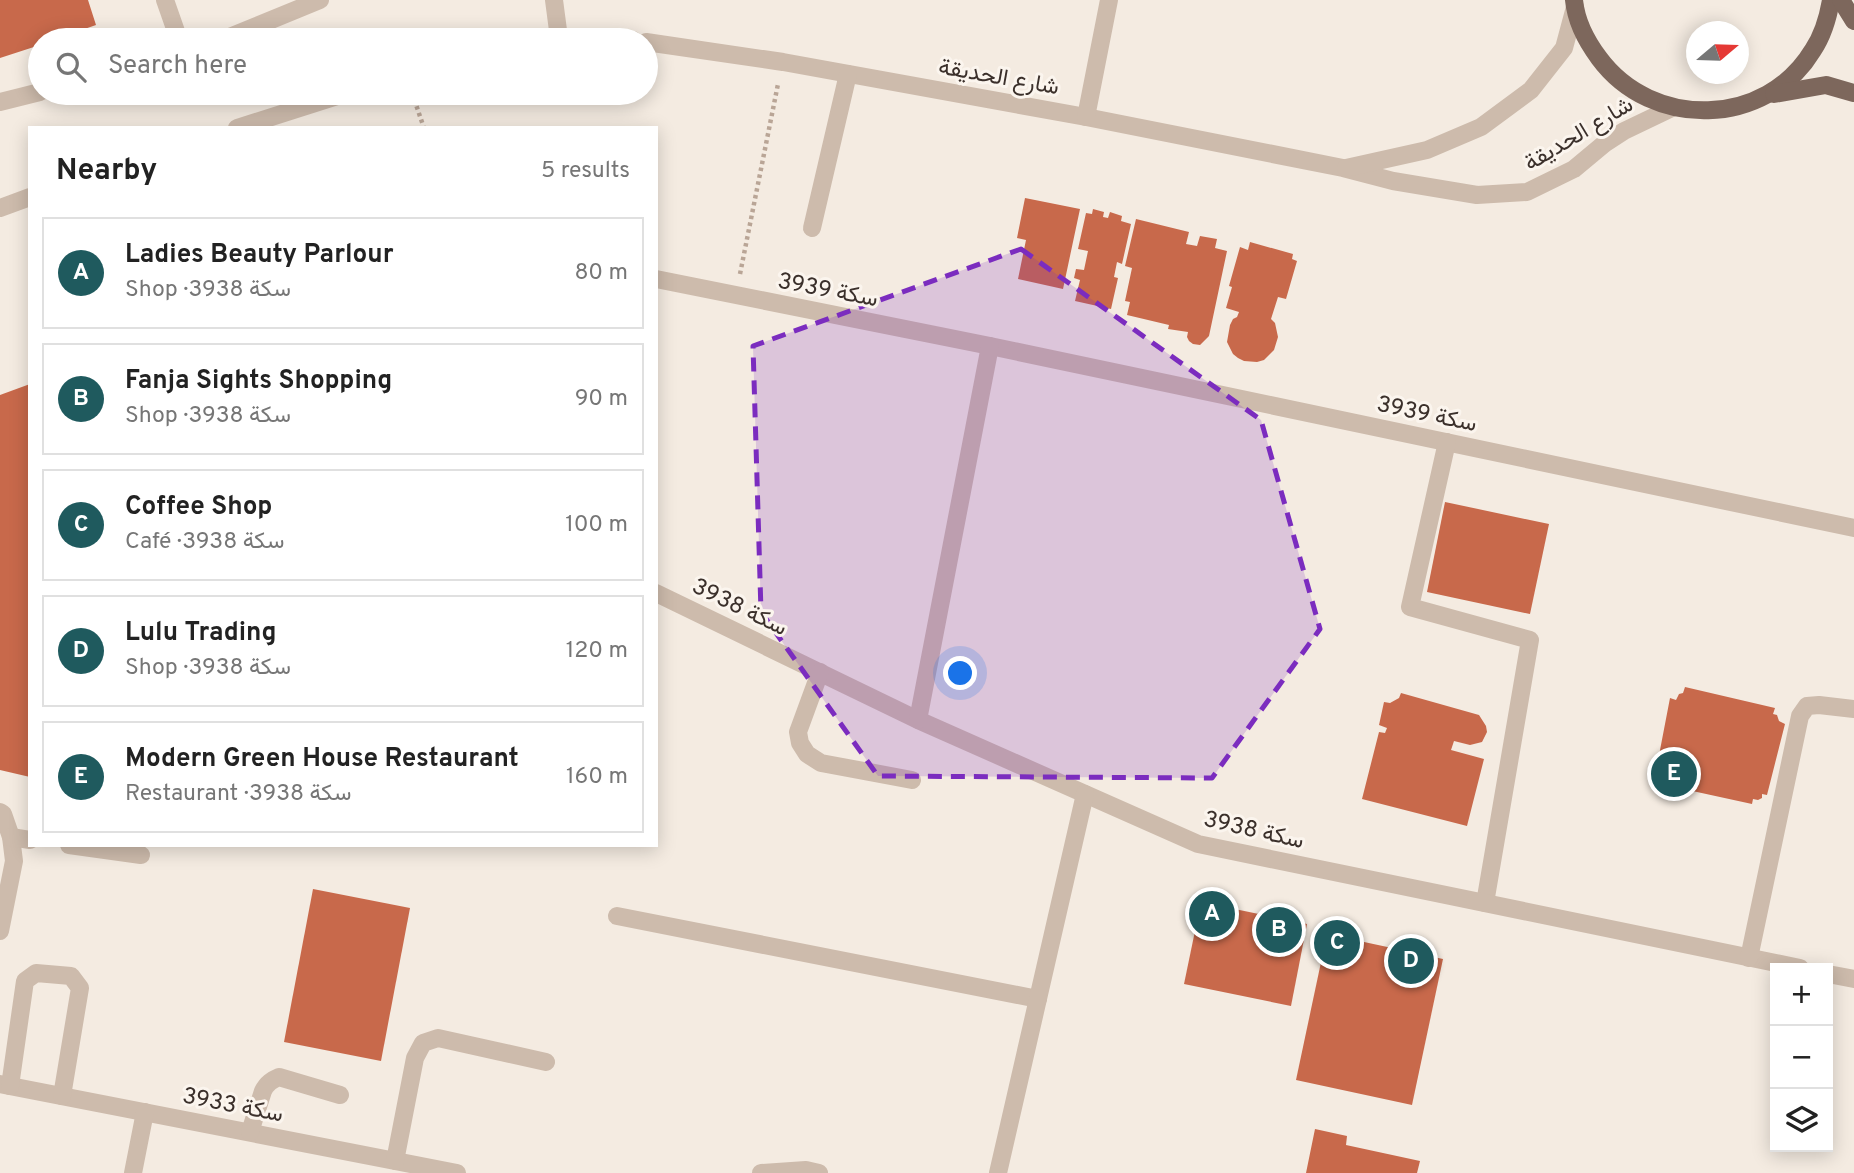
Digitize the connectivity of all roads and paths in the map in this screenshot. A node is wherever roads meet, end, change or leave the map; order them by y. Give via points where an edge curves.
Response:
1 (165, 0) edge
2 (320, 0) edge
3 (554, 0) edge
4 (1109, 0) edge
5 (1831, 0) edge
6 (1841, 0) edge
7 (1575, 3) edge
8 (1854, 21) edge
9 (175, 28) edge
10 (251, 28) edge
11 (555, 28) edge
12 (658, 44) edge
13 (783, 62) junction
14 (848, 74) junction
15 (1854, 93) edge
16 (28, 95) edge
17 (1763, 97) junction
18 (0, 102) edge
19 (309, 105) edge
20 (416, 105) edge
21 (1672, 108) junction
22 (1086, 117) junction
23 (243, 126) edge
24 (423, 126) edge
25 (1343, 169) junction
26 (28, 198) edge
27 (0, 208) edge
28 (812, 228) dead end
29 (658, 279) edge
30 (736, 295) junction
31 (990, 346) junction
32 (1447, 442) junction
33 (1854, 528) edge
34 (658, 594) edge
35 (820, 672) junction
36 (1854, 709) edge
37 (918, 720) junction
38 (912, 780) dead end
39 (1085, 794) junction
40 (0, 812) edge
41 (11, 837) junction
42 (28, 840) edge
43 (83, 847) edge
44 (141, 855) dead end
45 (1485, 903) junction
46 (617, 916) dead end
47 (0, 931) edge
48 (1749, 958) junction
49 (1774, 963) edge
50 (1833, 975) edge
51 (1854, 979) edge
52 (1038, 999) junction
53 (546, 1062) dead end
54 (5, 1085) edge
55 (341, 1095) dead end
56 (62, 1096) junction
57 (145, 1112) junction
58 (250, 1132) junction
59 (395, 1161) junction
60 (811, 1172) edge
61 (133, 1173) edge
62 (457, 1173) edge
63 (761, 1173) edge
64 (998, 1173) edge

1 - 9 street
2 - 10 street
3 - 11 street
4 - 22 street
5 - 17 main road via 1813,51 1791,77
6 - 8 main road
7 - 21 main road via 1587,42 1609,71 1638,94
7 - 25 street, شارع الحديقة via 1564,48 1531,90 1481,127 1427,150
12 - 13 street, شارع الحديقة
13 - 14 street, شارع الحديقة
13 - 30 path
14 - 22 street, شارع الحديقة
14 - 28 street
15 - 17 main road via 1826,85
16 - 18 street
17 - 21 main road via 1719,110
19 - 23 street
20 - 24 path
21 - 25 street, شارع الحديقة via 1624,131 1574,169 1527,192 1477,195
22 - 25 street, شارع الحديقة
26 - 27 street
29 - 30 street, سكة 3939
30 - 31 street, سكة 3939
31 - 32 street, سكة 3939
31 - 37 street
32 - 33 street, سكة 3939
32 - 45 street via 1410,607 1530,640
34 - 35 street, سكة 3938
35 - 37 street, سكة 3938
35 - 38 street via 798,732 807,754 821,763
36 - 48 street via 1807,706 1800,716
37 - 39 street, سكة 3938
39 - 45 street, سكة 3938 via 1198,844
39 - 52 street
40 - 41 street
41 - 42 street
41 - 47 street via 14,862
43 - 44 street
45 - 48 street, سكة 3938
46 - 52 street
48 - 49 street, سكة 3938
50 - 51 street
52 - 64 street
53 - 59 street via 438,1038 423,1043 415,1058
54 - 56 street, سكة 3933
54 - 56 street via 25,981 36,973 71,975 80,989
55 - 58 street via 279,1077 266,1085
56 - 57 street, سكة 3933
57 - 58 street, سكة 3933
57 - 61 street
58 - 59 street, سكة 3933
59 - 62 street, سكة 3933
60 - 63 street

